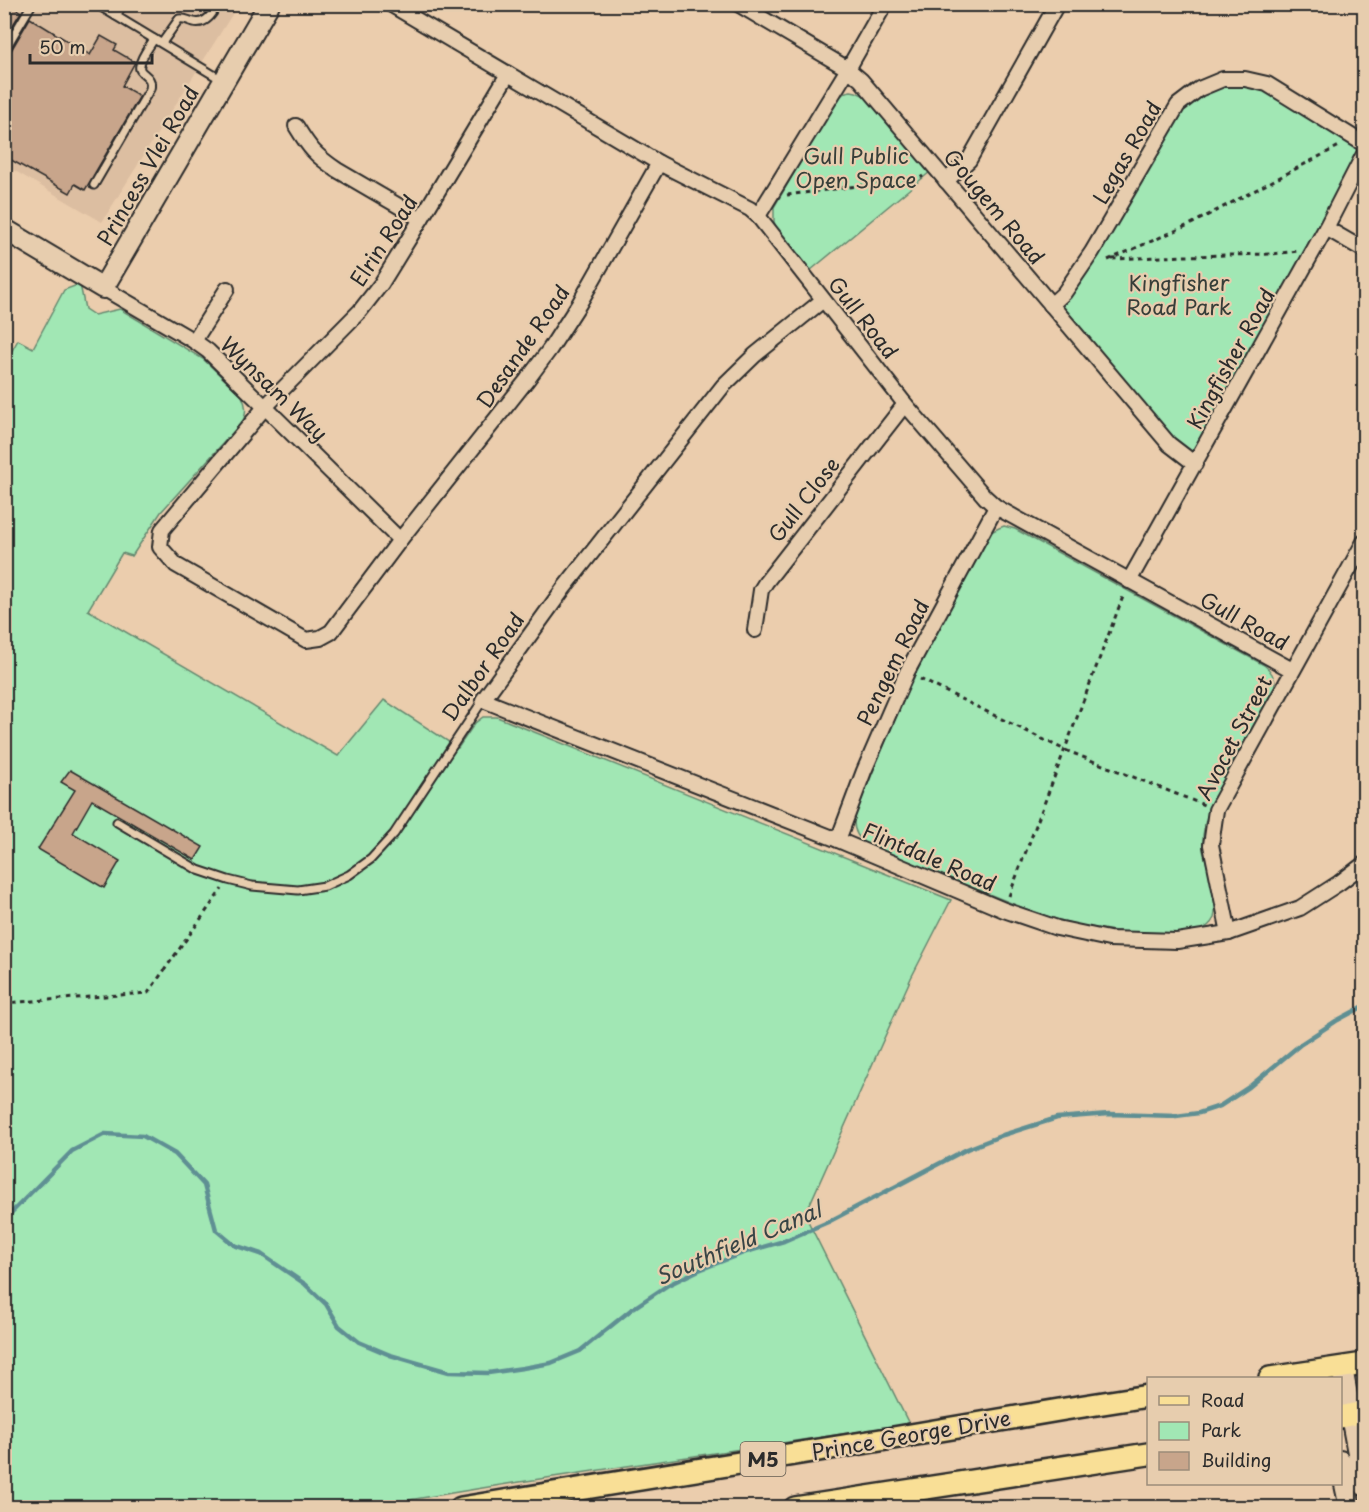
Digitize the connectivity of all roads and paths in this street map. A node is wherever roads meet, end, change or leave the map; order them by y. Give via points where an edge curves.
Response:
1 (33, 4) edge
2 (96, 4) edge
3 (123, 4) edge
4 (218, 4) edge
5 (268, 4) edge
6 (390, 4) edge
7 (738, 4) edge
8 (885, 4) edge
9 (1057, 4) edge
10 (116, 16) junction
11 (154, 39) junction
12 (162, 43) junction
13 (4, 51) edge
14 (848, 69) junction
15 (508, 74) junction
16 (223, 81) junction
17 (296, 126) dead end
18 (1349, 134) junction
19 (1365, 144) edge
20 (1365, 154) edge
21 (659, 163) junction
22 (946, 181) junction
23 (94, 185) dead end
24 (773, 192) junction
25 (758, 216) junction
26 (421, 219) junction
27 (1326, 228) junction
28 (4, 229) edge
29 (1314, 250) junction
30 (1365, 250) edge
31 (1092, 252) junction
32 (1108, 260) junction
33 (103, 288) junction
34 (227, 289) dead end
35 (823, 300) junction
36 (1051, 305) junction
37 (195, 341) junction
38 (905, 404) junction
39 (266, 407) junction
40 (1195, 464) junction
41 (996, 507) junction
42 (400, 540) junction
43 (1365, 542) edge
44 (1129, 581) junction
45 (755, 630) dead end
46 (1292, 670) junction
47 (907, 672) junction
48 (483, 700) junction
49 (1065, 750) junction
50 (1216, 810) junction
51 (117, 822) dead end
52 (837, 840) junction
53 (1365, 864) edge
54 (228, 880) junction
55 (1004, 910) junction
56 (1230, 933) junction
57 (4, 1003) edge
58 (1365, 1364) edge
59 (1342, 1368) junction
60 (1322, 1375) edge
61 (1287, 1377) edge
62 (1147, 1396) edge
63 (1352, 1415) edge
64 (1147, 1454) edge
65 (1342, 1466) edge
66 (1365, 1485) edge
67 (461, 1508) edge
68 (795, 1508) edge
69 (1350, 1508) edge

1 - 13 lane
2 - 10 lane
3 - 10 lane
4 - 12 lane via 213,14 200,23 179,19
5 - 16 street, Princess Vlei Road
6 - 15 street, Gull Road
7 - 14 street, Gougem Road
8 - 14 street
9 - 22 street via 969,160
10 - 11 lane
11 - 12 lane
11 - 23 lane via 139,69 148,76 150,89
12 - 16 lane
14 - 22 street, Gougem Road
14 - 24 street
15 - 21 street, Gull Road
15 - 26 street, Elrin Road
16 - 33 street, Princess Vlei Road
17 - 26 street via 311,150 326,163
18 - 19 street, Legas Road
18 - 31 street, Legas Road via 1267,84 1223,79 1199,89 1178,105
18 - 32 path via 1340,147 1191,224
20 - 27 street, Kingfisher Road
21 - 25 street, Gull Road
21 - 42 street, Desande Road via 550,349
22 - 24 path via 931,170 920,178 781,196
22 - 36 street, Gougem Road
24 - 25 street
25 - 35 street, Gull Road
26 - 39 street, Elrin Road via 372,297
27 - 29 street, Kingfisher Road
27 - 30 street
28 - 33 street
29 - 32 path
29 - 40 street, Kingfisher Road
31 - 32 path
31 - 36 street, Legas Road
33 - 37 street, Wynsam Way
34 - 37 street
35 - 38 street, Gull Road
35 - 48 street, Dalbor Road via 723,386 564,588
36 - 40 street, Gougem Road via 1169,444
37 - 39 street, Wynsam Way
38 - 41 street, Gull Road
38 - 45 street, Gull Close via 766,582 761,590
39 - 42 street, Wynsam Way
39 - 42 street, Desande Road via 162,530 160,547 176,565 306,639 320,638 331,632
40 - 44 street, Kingfisher Road
41 - 44 street, Gull Road
41 - 47 street, Pengem Road
43 - 46 street, Avocet Street
44 - 46 street, Gull Road
44 - 49 path
46 - 50 street, Avocet Street
47 - 49 path
47 - 52 street, Pengem Road
48 - 52 street, Flintdale Road
48 - 54 lane, Dalbor Road via 394,834 349,875 325,886 298,890
49 - 50 path
49 - 55 path
50 - 56 street, Avocet Street via 1211,845
51 - 54 lane, Dalbor Road via 198,870
52 - 55 street, Flintdale Road
53 - 56 street, Flintdale Road via 1300,908
54 - 57 path via 148,993
55 - 56 street, Flintdale Road via 1057,928 1109,939 1177,940
58 - 59 main road
59 - 60 main road
59 - 63 street
60 - 61 main road
62 - 67 main road, Prince George Drive / M5
63 - 66 street
64 - 68 main road
65 - 69 street

